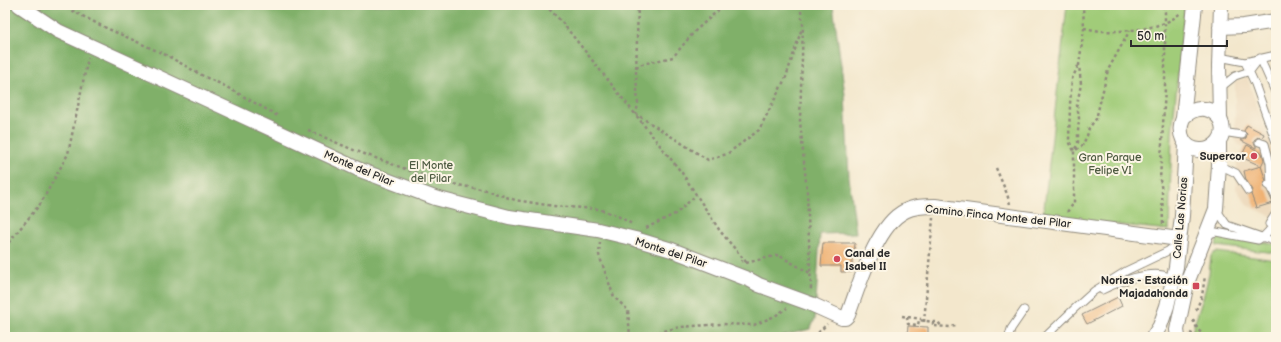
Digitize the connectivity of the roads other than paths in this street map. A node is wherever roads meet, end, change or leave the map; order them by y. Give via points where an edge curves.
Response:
1 (19, 5) edge
2 (1195, 5) edge
3 (1221, 5) edge
4 (1276, 21) edge
5 (1220, 27) junction
6 (1276, 56) edge
7 (1219, 57) junction
8 (1260, 58) junction
9 (1245, 62) junction
10 (1250, 71) junction
11 (1219, 88) junction
12 (1276, 94) edge
13 (1184, 118) junction
14 (1220, 131) junction
15 (1242, 135) dead end
16 (1259, 142) dead end
17 (1276, 142) edge
18 (1186, 144) junction
19 (1219, 165) junction
20 (1248, 191) dead end
21 (1276, 198) edge
22 (1216, 208) junction
23 (1276, 213) edge
24 (1276, 220) edge
25 (1255, 235) junction
26 (1263, 238) junction
27 (1179, 241) junction
28 (1276, 242) edge
29 (1201, 245) junction
30 (1173, 281) junction
31 (1088, 297) junction
32 (811, 304) joint
33 (1024, 310) dead end
34 (1009, 336) dead end
35 (1045, 337) edge
36 (1153, 337) edge
37 (1178, 337) edge

1 - 32 street, Monte del Pilar via 58,31 360,170 435,198 509,217 637,235 750,280 759,286
2 - 13 street, Calle Las Norias
3 - 5 street, Calle Las Norias
4 - 5 street
5 - 7 street, Calle Las Norias
6 - 8 lane
7 - 9 lane
7 - 11 street, Calle Las Norias
8 - 9 lane
8 - 10 lane
8 - 12 lane
9 - 10 lane
10 - 11 lane via 1235,76
10 - 17 lane
11 - 14 street, Calle Las Norias
13 - 14 street via 1188,112 1195,109 1209,110 1215,113
13 - 18 street, Calle Las Norias via 1180,131
14 - 15 lane
14 - 18 street via 1209,149 1197,150
14 - 19 street, Calle Las Norias
16 - 21 lane via 1265,144 1270,163 1269,186
18 - 27 street, Calle Las Norias
19 - 20 lane via 1236,173
19 - 22 street, Calle Las Norias
22 - 25 lane via 1227,225
22 - 29 street, Calle Las Norias
23 - 25 lane via 1267,227
24 - 26 lane
25 - 26 lane
26 - 28 lane
26 - 29 lane via 1258,240 1216,232 1210,234
27 - 30 street, Calle Las Norias
27 - 31 lane via 1168,251 1114,278
27 - 32 street, Camino Finca Monte del Pilar via 1163,236 920,206 897,215 890,223 879,240 845,318
29 - 37 street, Calle Las Norias via 1187,283 1177,330
30 - 31 lane via 1162,275 1146,275 1118,283
30 - 36 street, Calle Las Norias via 1160,326
31 - 35 lane
33 - 34 lane

